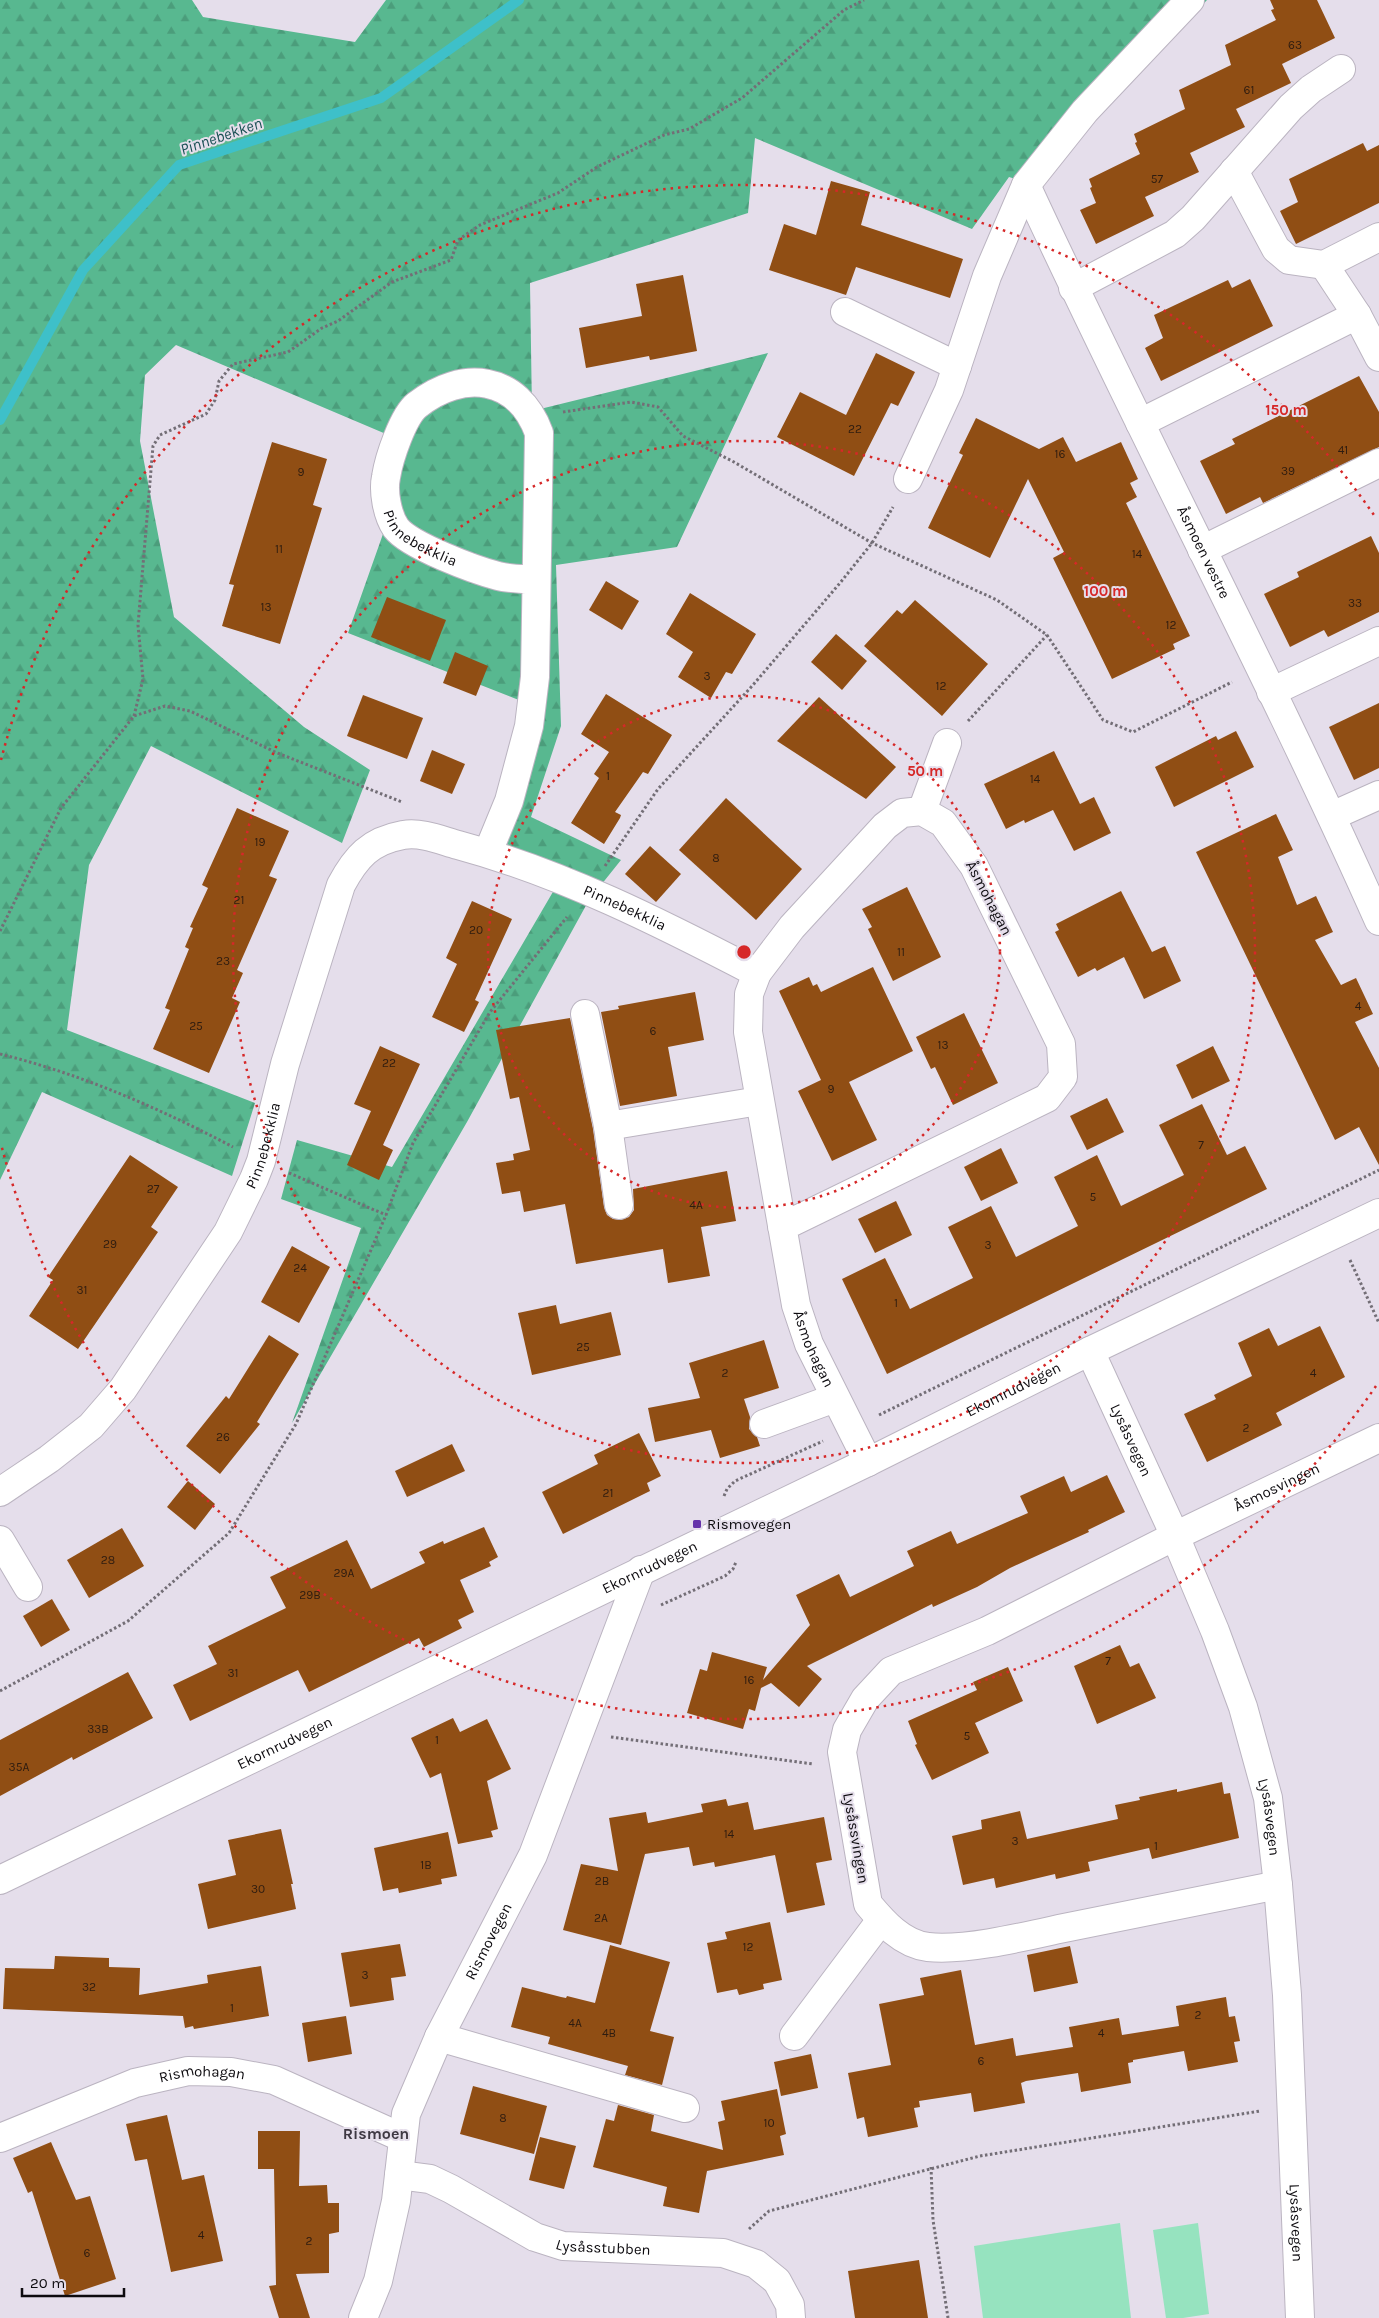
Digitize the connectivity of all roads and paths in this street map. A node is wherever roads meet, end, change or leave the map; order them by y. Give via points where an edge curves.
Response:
1 (864, 0) edge
2 (1190, 0) edge
3 (1341, 69) dead end
4 (1234, 171) junction
5 (1026, 185) junction
6 (1379, 237) edge
7 (1324, 266) junction
8 (1073, 288) junction
9 (845, 312) dead end
10 (1358, 315) junction
11 (1379, 357) edge
12 (957, 366) junction
13 (533, 416) junction
14 (1140, 423) junction
15 (1379, 463) edge
16 (908, 479) joint
17 (872, 543) junction
18 (1202, 550) junction
19 (536, 580) junction
20 (1047, 635) junction
21 (1379, 641) edge
22 (1265, 680) junction
23 (134, 716) junction
24 (947, 743) joint
25 (1379, 795) edge
26 (406, 803) dead end
27 (922, 811) junction
28 (1332, 816) junction
29 (488, 852) junction
30 (588, 891) junction
31 (1379, 921) edge
32 (0, 931) edge
33 (757, 973) junction
34 (585, 1014) dead end
35 (0, 1054) edge
36 (759, 1101) junction
37 (608, 1126) junction
38 (261, 1160) junction
39 (619, 1204) dead end
40 (1379, 1213) edge
41 (386, 1215) junction
42 (782, 1227) junction
43 (1337, 1233) junction
44 (1379, 1323) edge
45 (1090, 1351) junction
46 (835, 1398) junction
47 (764, 1424) dead end
48 (1379, 1438) edge
49 (868, 1462) junction
50 (0, 1492) edge
51 (1175, 1536) junction
52 (0, 1540) edge
53 (641, 1570) junction
54 (28, 1587) dead end
55 (0, 1692) edge
56 (581, 1733) junction
57 (844, 1768) junction
58 (0, 1880) edge
59 (1278, 1886) junction
60 (881, 1920) junction
61 (794, 2036) dead end
62 (439, 2037) junction
63 (1291, 2106) junction
64 (685, 2108) dead end
65 (0, 2138) edge
66 (403, 2138) junction
67 (931, 2167) junction
68 (399, 2175) junction
69 (723, 2254) junction
70 (363, 2318) edge
71 (791, 2318) edge
72 (948, 2318) edge
73 (1300, 2318) edge

1 - 23 path via 844,10 742,98 688,129 664,136 597,167 558,193 480,225 458,240 451,260 392,282 288,352 233,364 219,382 215,400 206,414 160,435 153,446 138,625 143,679
2 - 5 street via 1085,112
3 - 4 street via 1290,107
4 - 7 street via 1276,249 1288,260
4 - 8 street via 1175,234
5 - 8 street, Åsmoen vestre
5 - 12 street via 987,276
6 - 7 street
7 - 10 street
8 - 14 street, Åsmoen vestre
9 - 12 street
10 - 11 street
10 - 14 street
12 - 16 street
13 - 17 path via 631,402 658,407 684,436
13 - 19 street, Pinnebekklia via 539,432
13 - 19 street, Pinnebekklia via 505,389 484,381 440,391 416,405 405,418 385,478 391,517 396,528 412,541 499,576
14 - 18 street, Åsmoen vestre
15 - 18 street
16 - 17 path
17 - 20 path via 998,600
17 - 30 path via 753,685 658,789
18 - 22 street, Åsmoen vestre
19 - 29 street, Pinnebekklia via 535,677 529,726 509,800
20 - 22 path via 1103,720 1133,732
20 - 24 path
21 - 22 street
22 - 28 street, Åsmoen vestre
23 - 26 path via 165,706 190,711 275,752
23 - 32 path via 61,808
24 - 27 street
25 - 28 street
27 - 33 street, Åsmohagan via 902,813 885,826 792,927
27 - 42 street, Åsmohagan via 943,823 974,866 1061,1044 1063,1077 1048,1098
28 - 31 street, Åsmoen vestre
29 - 30 street, Pinnebekklia
29 - 38 street, Pinnebekklia via 432,837 404,835 369,847 351,867 342,885 285,1064
30 - 33 street, Pinnebekklia
30 - 41 path via 490,1012 413,1142
33 - 36 street, Åsmohagan via 749,994 748,1032
34 - 37 street
35 - 38 path via 45,1065 144,1104
36 - 37 street
36 - 42 street, Åsmohagan
37 - 39 street
38 - 41 path
38 - 50 street, Pinnebekklia via 228,1232 123,1389 91,1426
40 - 43 street, Ekornrudvegen
41 - 55 path via 296,1424 229,1533 128,1620
42 - 46 street, Åsmohagan via 796,1304 809,1344
43 - 44 path
43 - 45 street, Ekornrudvegen
45 - 49 street, Ekornrudvegen
45 - 51 street, Lysåsvegen
46 - 47 street
46 - 49 street, Åsmohagan
48 - 51 street, Åsmosvingen
49 - 53 street, Ekornrudvegen
51 - 57 street, Lysåssvingen via 987,1631 891,1672 865,1699 847,1730 842,1752
51 - 59 street, Lysåsvegen via 1243,1707 1268,1798
52 - 54 street
53 - 56 street, Rismovegen
53 - 58 street, Ekornrudvegen
56 - 57 path
56 - 62 street, Rismovegen via 533,1855
57 - 60 street, Lysåssvingen via 868,1904
59 - 60 street, Lysåssvingen via 1004,1940 954,1946 927,1947 900,1936
59 - 63 street, Lysåsvegen
60 - 61 street
62 - 64 street
62 - 66 street, Rismovegen via 406,2114
63 - 67 path via 980,2156
63 - 73 street, Lysåsvegen
65 - 66 street, Rismohagan via 135,2083 188,2071 231,2072 274,2080
66 - 68 street, Rismovegen
67 - 69 path via 769,2211
67 - 72 path via 933,2220
68 - 69 street, Lysåsstubben via 430,2180 452,2189 535,2237 563,2246
68 - 70 street, Rismovegen via 378,2281
69 - 71 street, Lysåsstubben via 756,2264 777,2281 790,2305

